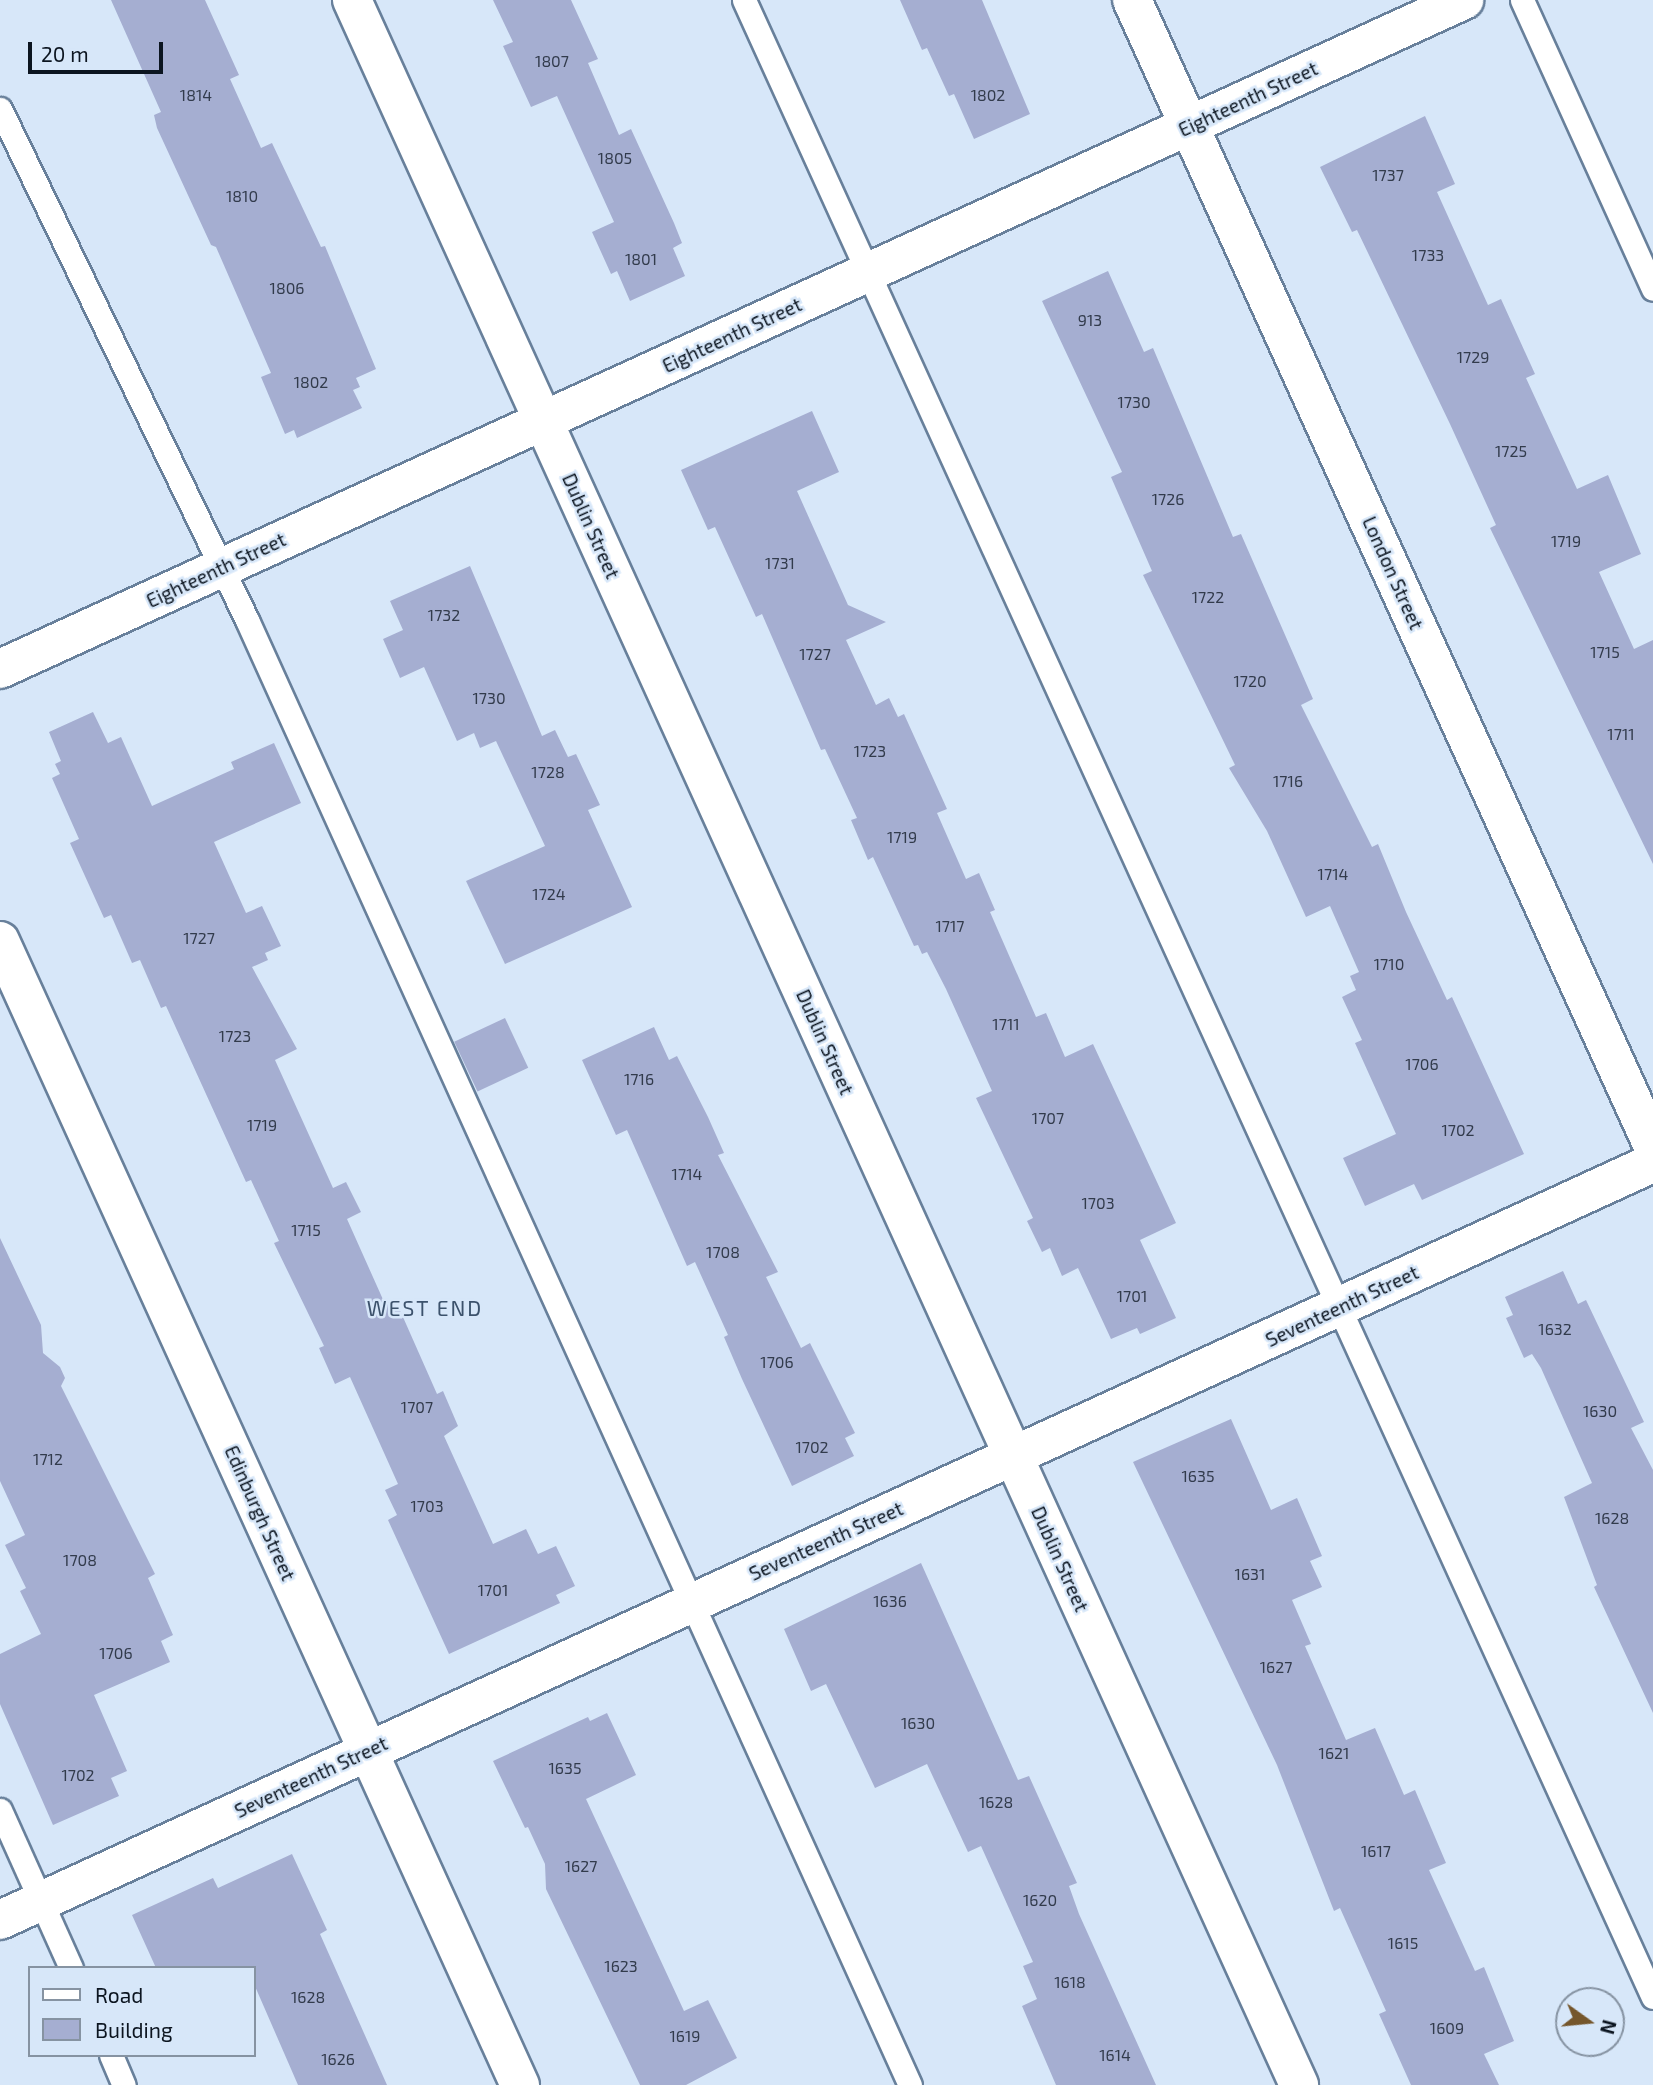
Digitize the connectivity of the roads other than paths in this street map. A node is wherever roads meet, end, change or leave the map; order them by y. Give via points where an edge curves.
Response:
1 (352, 0) edge
2 (744, 0) edge
3 (1132, 0) edge
4 (1464, 0) edge
5 (1522, 0) edge
6 (0, 108) edge
7 (1189, 126) junction
8 (868, 272) junction
9 (1653, 289) edge
10 (543, 421) junction
11 (220, 568) junction
12 (0, 669) edge
13 (0, 941) edge
14 (1653, 1146) edge
15 (1653, 1163) edge
16 (1339, 1307) junction
17 (1013, 1456) junction
18 (689, 1604) junction
19 (368, 1751) junction
20 (0, 1810) edge
21 (41, 1901) junction
22 (0, 1920) edge
23 (70, 1966) edge
24 (1653, 1997) edge
25 (112, 2057) edge
26 (124, 2085) edge
27 (520, 2085) edge
28 (910, 2085) edge
29 (1299, 2085) edge

1 - 10 street, Dublin Street
2 - 8 lane
3 - 7 street, London Street
4 - 7 street, Eighteenth Street
5 - 9 lane
6 - 11 lane
7 - 8 street, Eighteenth Street
7 - 14 street, London Street
8 - 10 street, Eighteenth Street
8 - 16 lane
10 - 11 street, Eighteenth Street
10 - 17 street, Dublin Street
11 - 12 street, Eighteenth Street
11 - 18 lane
13 - 19 street, Edinburgh Street
15 - 16 street, Seventeenth Street
16 - 17 street, Seventeenth Street
16 - 24 lane
17 - 18 street, Seventeenth Street
17 - 29 street, Dublin Street
18 - 19 street, Seventeenth Street
18 - 28 lane
19 - 21 street, Seventeenth Street
19 - 27 street, Edinburgh Street
20 - 21 lane
21 - 22 street, Seventeenth Street
21 - 23 lane
25 - 26 lane

